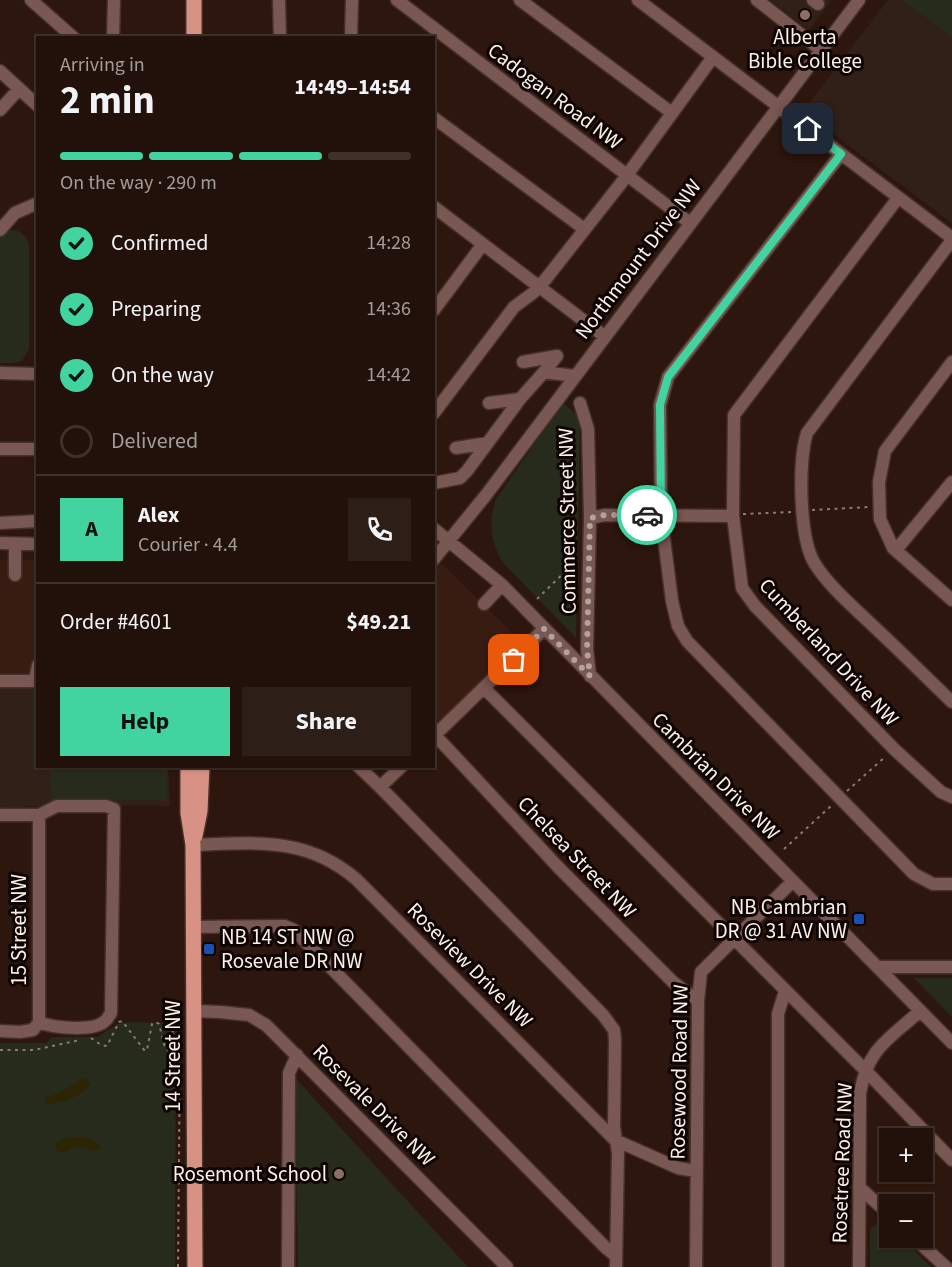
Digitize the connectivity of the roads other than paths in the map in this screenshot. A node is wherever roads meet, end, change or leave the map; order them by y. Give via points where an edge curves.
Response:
1 (31, 0) edge
2 (114, 0) edge
3 (194, 0) edge
4 (279, 0) edge
5 (352, 0) edge
6 (397, 0) edge
7 (520, 0) edge
8 (638, 0) edge
9 (757, 0) edge
10 (859, 0) edge
11 (72, 36) edge
12 (113, 36) edge
13 (194, 36) edge
14 (280, 36) edge
15 (351, 36) edge
16 (821, 50) junction
17 (713, 57) junction
18 (0, 71) edge
19 (19, 89) junction
20 (36, 104) edge
21 (778, 107) junction
22 (0, 110) edge
23 (672, 113) junction
24 (435, 119) edge
25 (841, 154) junction
26 (627, 175) junction
27 (898, 198) junction
28 (36, 204) edge
29 (435, 208) edge
30 (690, 223) junction
31 (584, 228) junction
32 (0, 230) edge
33 (952, 239) edge
34 (483, 244) junction
35 (539, 286) junction
36 (435, 309) edge
37 (604, 336) junction
38 (523, 362) dead end
39 (952, 362) edge
40 (544, 372) junction
41 (0, 373) edge
42 (36, 374) edge
43 (574, 376) junction
44 (520, 399) junction
45 (489, 403) dead end
46 (580, 403) dead end
47 (435, 412) edge
48 (488, 443) junction
49 (36, 448) edge
50 (456, 448) dead end
51 (0, 449) edge
52 (952, 482) edge
53 (435, 483) edge
54 (661, 515) junction
55 (737, 515) junction
56 (590, 518) junction
57 (36, 521) edge
58 (0, 524) edge
59 (435, 530) edge
60 (435, 541) edge
61 (448, 541) junction
62 (0, 543) edge
63 (15, 544) junction
64 (36, 544) edge
65 (896, 550) junction
66 (435, 558) edge
67 (15, 575) dead end
68 (502, 585) junction
69 (952, 600) edge
70 (484, 604) dead end
71 (544, 629) junction
72 (36, 676) edge
73 (590, 676) junction
74 (0, 681) edge
75 (484, 688) junction
76 (952, 702) edge
77 (435, 734) edge
78 (435, 736) edge
79 (188, 768) edge
80 (201, 768) edge
81 (360, 768) edge
82 (400, 768) edge
83 (380, 787) junction
84 (952, 797) edge
85 (0, 815) edge
86 (39, 815) junction
87 (193, 845) junction
88 (793, 881) junction
89 (952, 885) edge
90 (194, 927) junction
91 (734, 939) junction
92 (877, 966) junction
93 (952, 967) edge
94 (785, 991) junction
95 (698, 1001) junction
96 (194, 1011) junction
97 (920, 1011) junction
98 (39, 1022) junction
99 (0, 1031) edge
100 (952, 1043) edge
101 (297, 1055) junction
102 (865, 1070) junction
103 (615, 1140) junction
104 (952, 1160) edge
105 (696, 1171) junction
106 (859, 1187) junction
107 (879, 1205) edge
108 (925, 1248) edge
109 (616, 1261) edge
110 (195, 1267) edge
111 (288, 1267) edge
112 (507, 1267) edge
113 (696, 1267) edge
114 (778, 1267) edge
115 (859, 1267) edge
116 (946, 1267) edge

1 - 11 street
2 - 12 street
3 - 13 main road
4 - 14 street
5 - 15 street
6 - 26 street, Cadogan Road NW
7 - 23 street
8 - 17 street
9 - 16 street
10 - 16 street, Northmount Drive NW
16 - 21 street, Northmount Drive NW
17 - 21 street
17 - 23 street
18 - 19 street
19 - 20 street
19 - 22 street
21 - 25 street
21 - 30 street, Northmount Drive NW
23 - 26 street
24 - 31 street
25 - 27 street
25 - 54 street via 668,377 660,405
26 - 30 street, Cadogan Road NW
26 - 31 street
27 - 33 street
27 - 55 street, Cumberland Drive NW via 734,414
28 - 32 street via 15,213
29 - 34 street
30 - 37 street, Northmount Drive NW
31 - 35 street
33 - 76 street via 807,433 802,449 804,526 815,564 837,591
34 - 35 street
34 - 36 street
35 - 37 street
35 - 47 street via 514,307
37 - 43 street, Northmount Drive NW
38 - 40 street via 558,356
39 - 65 street via 885,451 879,482 880,519
40 - 43 street
40 - 44 street
41 - 42 street
43 - 61 street, Northmount Drive NW
44 - 45 street
44 - 48 street
46 - 56 street, Commerce Street NW via 588,429
48 - 50 street
48 - 53 street via 460,478
49 - 51 street
52 - 65 street
54 - 55 street
54 - 56 street
54 - 89 street via 672,601 678,626 687,641 914,874 933,884
55 - 84 street, Cumberland Drive NW via 742,588 755,606 894,749 941,792
56 - 73 street, Commerce Street NW
57 - 58 street
59 - 61 street
60 - 61 street
61 - 66 street, Northmount Drive NW
61 - 68 street, Cambrian Drive NW
62 - 63 street
63 - 64 street
63 - 67 street
65 - 69 street
68 - 70 street
68 - 71 street, Cambrian Drive NW
71 - 73 street, Cambrian Drive NW
71 - 75 street
72 - 74 street via 35,681
73 - 88 street, Cambrian Drive NW
75 - 77 street
75 - 91 street
78 - 95 street, Chelsea Street NW via 559,868 673,982
79 - 87 main road, 14 Street NW
80 - 87 main road, 14 Street NW via 200,811
81 - 83 street
82 - 83 street
83 - 103 street via 611,1023 615,1040
85 - 86 street
86 - 98 street, 15 Street NW
86 - 98 street via 57,806 114,809 111,1012 105,1022 96,1026 50,1027
87 - 90 main road, 14 Street NW
87 - 103 street, Roseview Drive NW via 288,845 340,865
88 - 91 street, Rosewood Road NW
88 - 92 street, Cambrian Drive NW
90 - 96 main road, 14 Street NW
90 - 109 street via 285,926 294,930
91 - 94 street
91 - 95 street, Rosewood Road NW via 701,972
92 - 93 street
92 - 97 street, Cambrian Drive NW
94 - 102 street
94 - 114 street via 778,1014
95 - 105 street, Rosewood Road NW
96 - 101 street, Rosevale Drive NW via 249,1015 266,1025
96 - 110 main road, 14 Street NW
97 - 100 street, Cambrian Drive NW
97 - 102 street, Rosetree Road NW via 878,1048
98 - 99 street via 33,1030
101 - 111 street via 289,1073
101 - 112 street, Rosevale Drive NW
102 - 104 street
102 - 106 street, Rosetree Road NW via 860,1093
103 - 105 street, Roseview Drive NW via 678,1168
103 - 109 street
105 - 113 street, Rosewood Road NW
106 - 107 street
106 - 115 street, Rosetree Road NW
108 - 116 street

